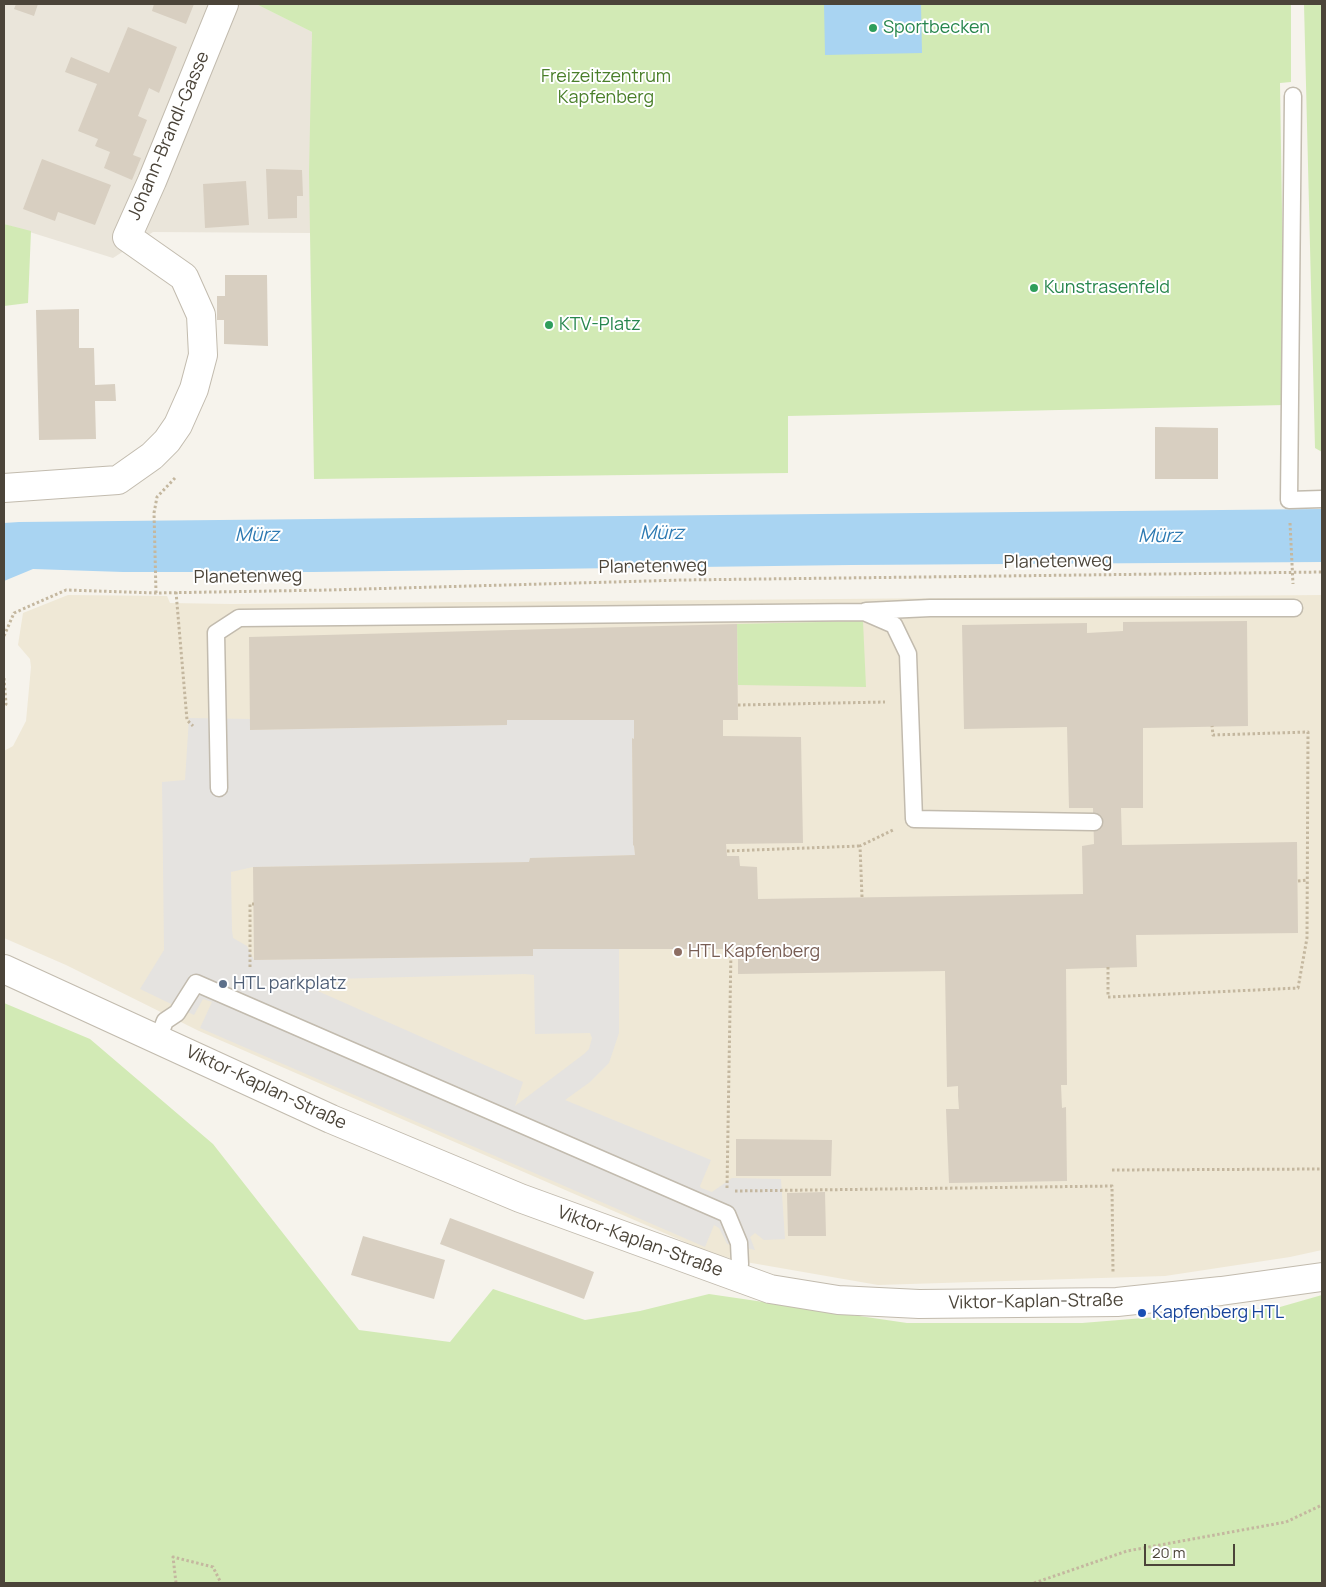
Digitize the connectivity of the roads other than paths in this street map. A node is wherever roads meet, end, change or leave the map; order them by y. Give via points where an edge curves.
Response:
1 (224, 4) edge
2 (1293, 96) dead end
3 (4, 488) edge
4 (1322, 499) edge
5 (1294, 608) dead end
6 (864, 612) junction
7 (219, 788) dead end
8 (1094, 822) dead end
9 (4, 969) edge
10 (158, 1039) junction
11 (1322, 1277) edge
12 (736, 1278) junction

1 - 3 street, Johann-Brandl-Gasse via 127,237 184,277 201,315 203,355 194,389 178,425 152,456 118,480
2 - 4 lane via 1289,500
5 - 6 lane via 930,608
6 - 7 lane via 239,618 216,633
6 - 8 lane via 894,625 908,654 914,819
9 - 10 street, Viktor-Kaplan-Straße
10 - 12 street, Viktor-Kaplan-Straße via 331,1119 520,1198
10 - 12 lane via 165,1021 177,1013 196,983 727,1214 739,1243 740,1264
11 - 12 street, Viktor-Kaplan-Straße via 1117,1302 919,1304 838,1300 770,1289

